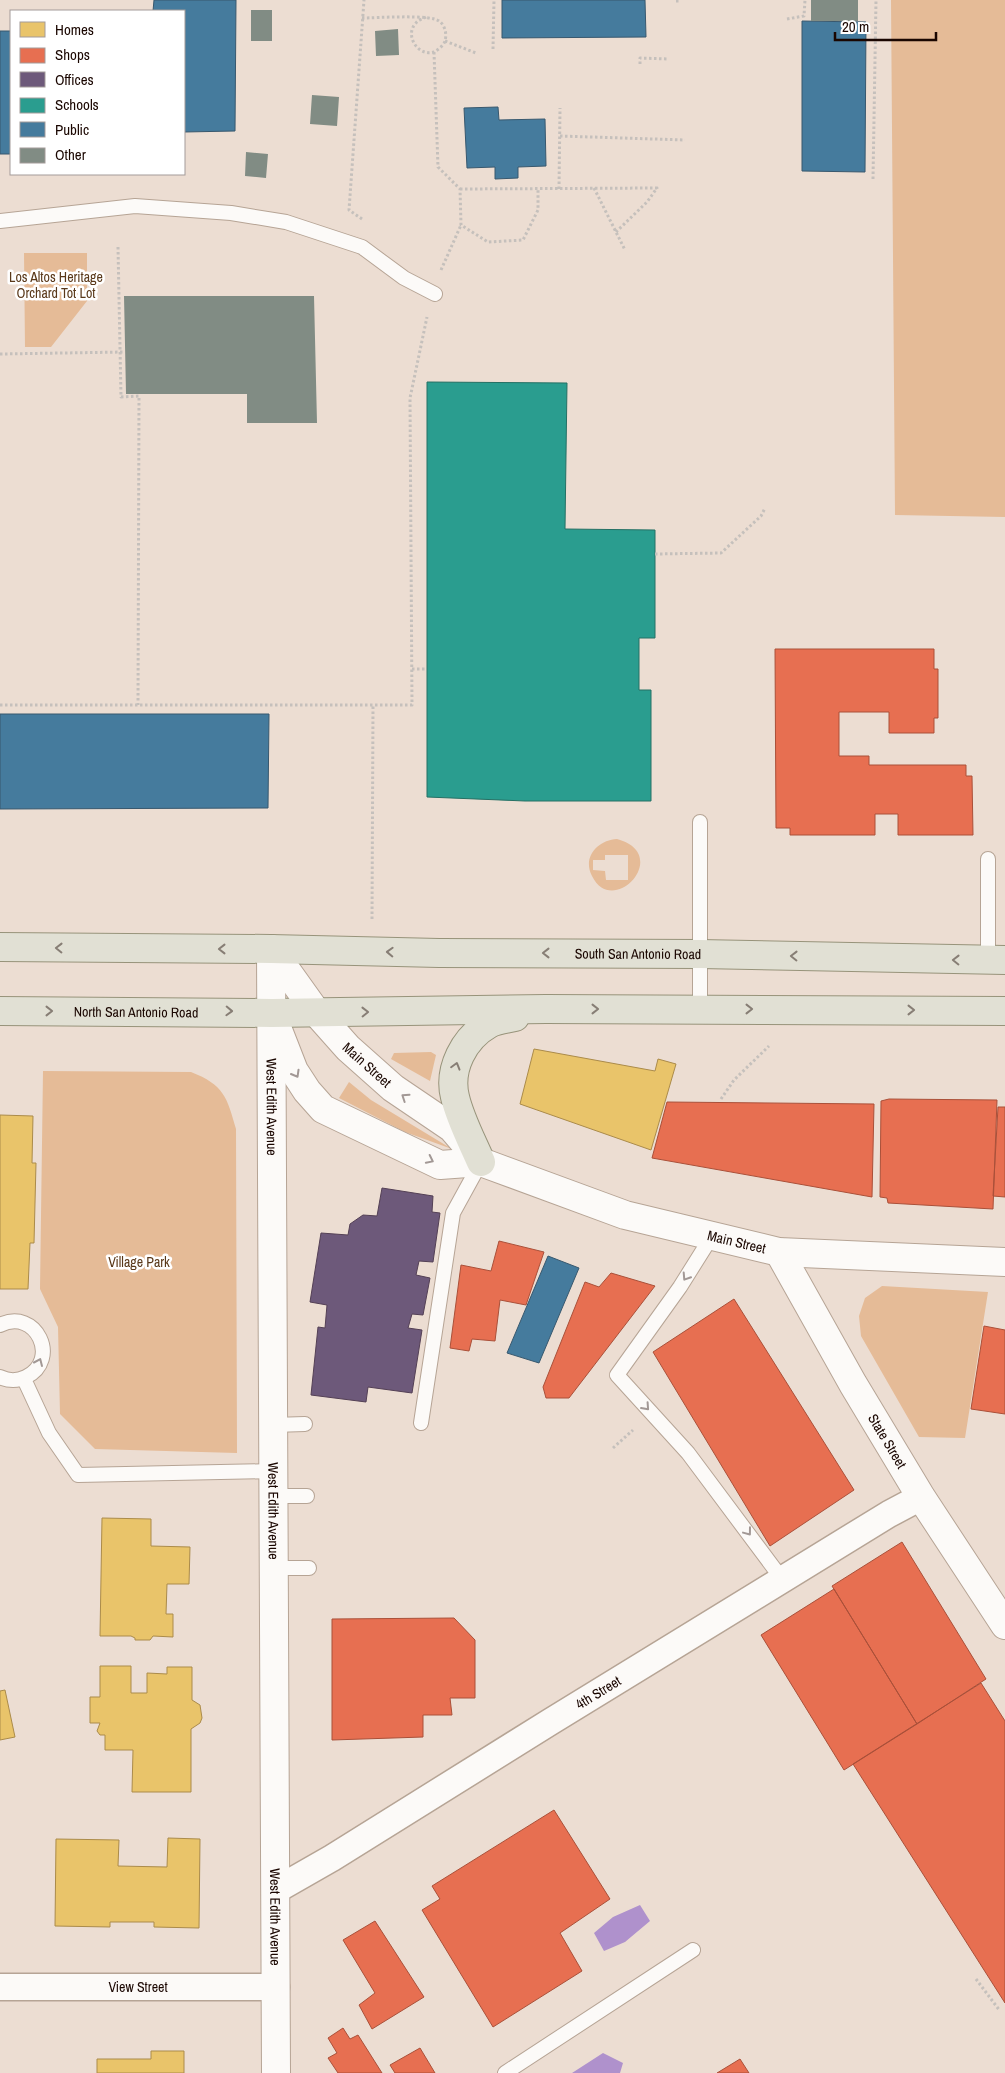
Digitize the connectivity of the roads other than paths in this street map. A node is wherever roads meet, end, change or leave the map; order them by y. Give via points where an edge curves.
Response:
1 (0, 221) edge
2 (435, 294) road end
3 (700, 822) dead end
4 (988, 859) dead end
5 (0, 947) edge
6 (271, 949) junction
7 (700, 954) junction
8 (996, 960) edge
9 (546, 1009) junction
10 (700, 1009) junction
11 (0, 1011) edge
12 (1005, 1011) edge
13 (316, 1012) junction
14 (272, 1013) junction
15 (481, 1162) junction
16 (712, 1236) junction
17 (779, 1252) junction
18 (1005, 1262) edge
19 (0, 1325) edge
20 (0, 1377) edge
21 (24, 1379) junction
22 (421, 1423) dead end
23 (305, 1424) dead end
24 (273, 1425) junction
25 (274, 1483) junction
26 (307, 1496) dead end
27 (921, 1496) junction
28 (274, 1568) junction
29 (309, 1568) dead end
30 (782, 1580) junction
31 (1005, 1625) edge
32 (276, 1890) junction
33 (693, 1950) dead end
34 (0, 1987) edge
35 (276, 1987) junction
36 (276, 2073) edge
37 (505, 2073) edge

1 - 2 lane via 135,206 231,213 286,222 362,247 404,278
3 - 7 lane
4 - 8 lane
6 -> 5 main road
7 -> 6 main road, South San Antonio Road
6 - 13 street, Main Street
6 - 14 street, West Edith Avenue
8 -> 7 main road, South San Antonio Road
7 - 10 lane
9 -> 10 main road
13 -> 9 main road
15 -> 9 main road via 454,1096 457,1062 474,1034 490,1023
10 -> 12 main road
11 -> 14 main road, North San Antonio Road
13 - 14 main road
15 -> 13 street, Main Street via 452,1128 371,1070
14 -> 15 street, Main Street via 294,1071 323,1109 440,1165
14 - 24 street, West Edith Avenue
15 - 16 street, Main Street via 625,1215
15 - 22 lane via 453,1213
16 - 17 street, Main Street
16 -> 30 lane via 617,1375 688,1453
17 - 18 street, Main Street
17 - 27 street, State Street
21 -> 19 lane via 33,1374 43,1356 40,1336 25,1323 16,1321
20 - 21 lane via 5,1380
21 - 25 lane via 49,1433 78,1475
23 - 24 lane
24 - 25 street, West Edith Avenue
25 - 26 lane
25 - 28 street, West Edith Avenue
27 - 30 street, 4th Street
27 - 31 street, State Street
28 - 29 lane
28 - 32 street, West Edith Avenue
30 - 32 street, 4th Street
32 - 35 street, West Edith Avenue
33 - 37 lane
34 - 35 street, View Street
35 - 36 street, West Edith Avenue

